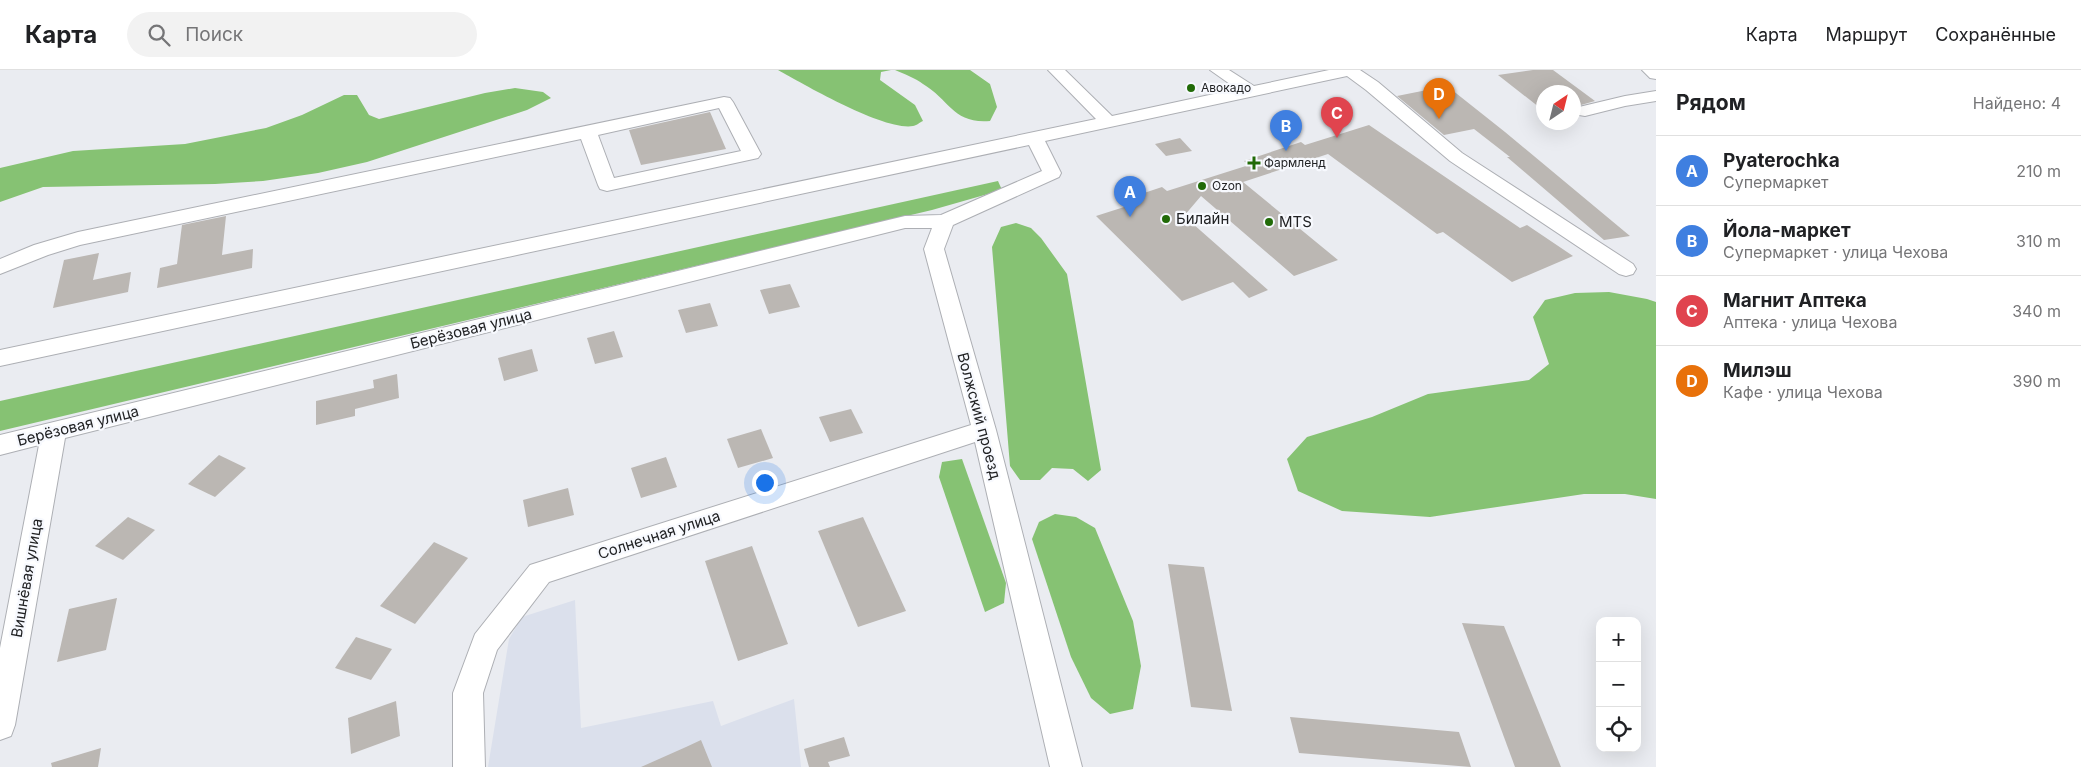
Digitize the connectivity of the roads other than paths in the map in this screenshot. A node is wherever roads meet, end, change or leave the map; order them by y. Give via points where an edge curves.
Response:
1 (1056, 70) edge
2 (1218, 70) edge
3 (1351, 70) edge
4 (1650, 70) edge
5 (1656, 74) edge
6 (1252, 92) junction
7 (1656, 96) edge
8 (1585, 111) dead end
9 (1108, 122) junction
10 (588, 132) junction
11 (1035, 138) junction
12 (944, 221) junction
13 (0, 267) edge
14 (1626, 269) dead end
15 (0, 358) edge
16 (984, 430) junction
17 (54, 432) junction
18 (0, 445) edge
19 (0, 725) edge
20 (469, 767) edge
21 (1066, 767) edge

1 - 9 street
2 - 6 street
3 - 6 street
3 - 14 street via 1456,157
4 - 5 street
6 - 9 street
7 - 8 street
9 - 11 street
10 - 10 street via 724,102 752,154 607,185
10 - 13 street via 78,239
11 - 12 street via 1052,174
11 - 15 street
12 - 16 street, Волжский проезд via 934,250
12 - 17 street, Берёзовая улица via 905,222
16 - 20 street, Солнечная улица via 540,573 485,643 468,693
16 - 21 street, Волжский проезд
17 - 18 street, Берёзовая улица
17 - 19 street, Вишнёвая улица

